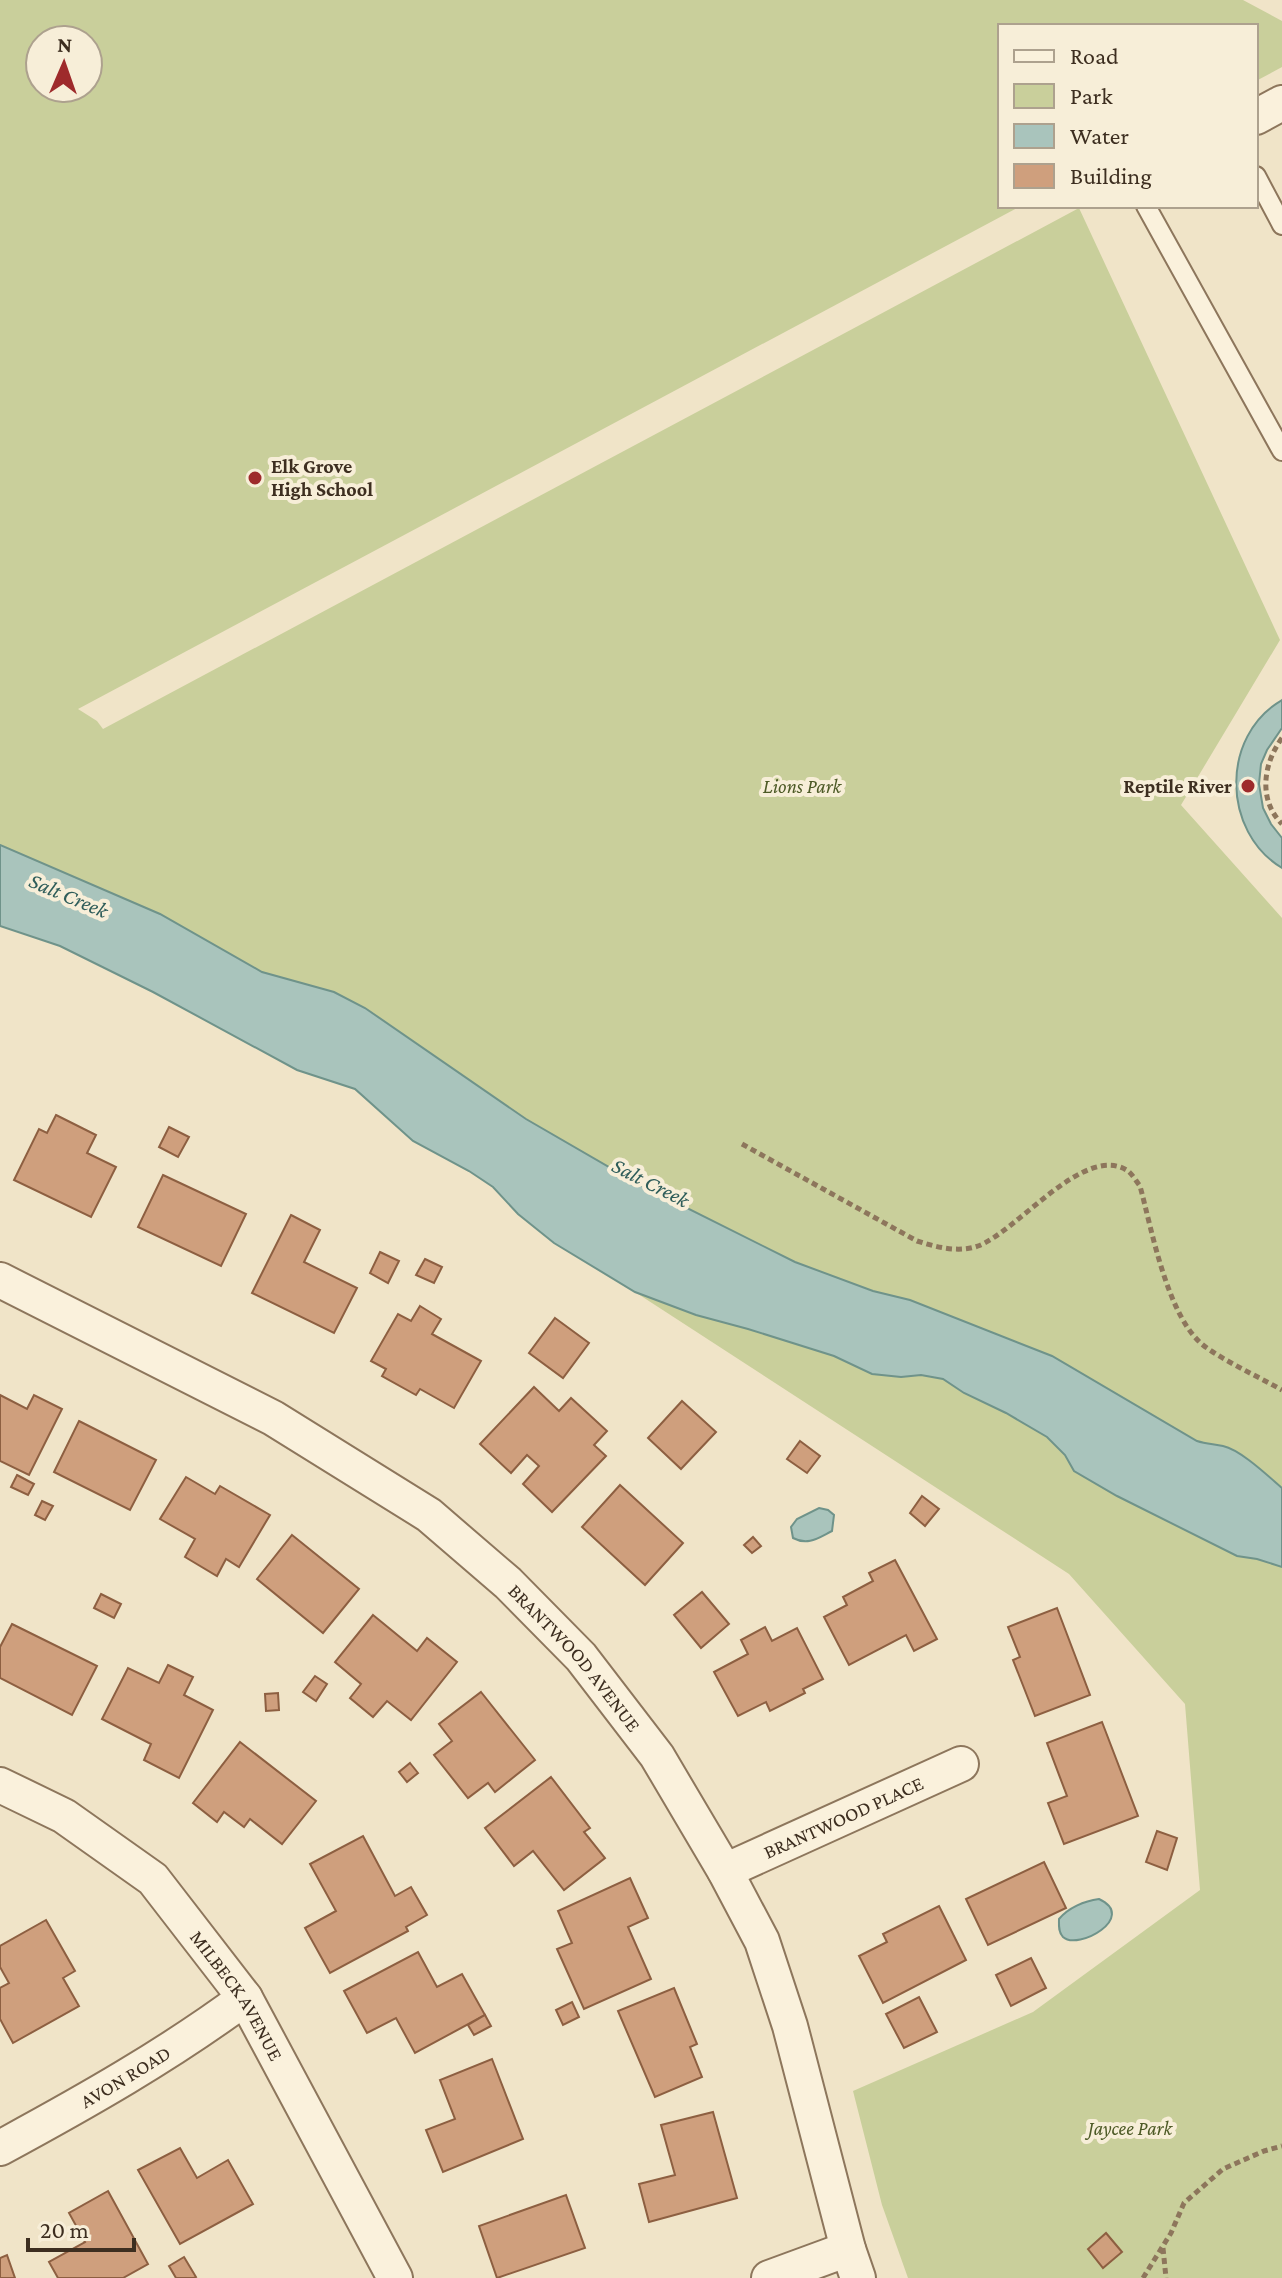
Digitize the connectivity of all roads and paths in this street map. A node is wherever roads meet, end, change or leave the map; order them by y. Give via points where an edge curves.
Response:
1 (1282, 103) edge
2 (1258, 116) edge
3 (1258, 180) edge
4 (1147, 208) edge
5 (1282, 225) edge
6 (1282, 451) edge
7 (1282, 738) edge
8 (1282, 824) edge
9 (742, 1144) dead end
10 (0, 1280) edge
11 (1282, 1390) edge
12 (961, 1764) dead end
13 (0, 1785) edge
14 (725, 1871) junction
15 (245, 1998) junction
16 (1282, 2146) edge
17 (0, 2148) edge
18 (1163, 2248) junction
19 (853, 2263) edge
20 (395, 2278) edge
21 (769, 2278) edge
22 (1143, 2278) edge
23 (1166, 2278) edge

1 - 2 street
3 - 5 lane
4 - 6 lane
7 - 8 path via 1267,768 1271,813
9 - 11 path via 917,1241 945,1249 976,1247 990,1240 1074,1176 1096,1166 1129,1172 1140,1186 1172,1299 1184,1323 1204,1347
10 - 14 street, BRANTWOOD AVENUE via 273,1418 429,1515 508,1583 581,1657 657,1756
12 - 14 street, BRANTWOOD PLACE
13 - 15 street, MILBECK AVENUE via 64,1816 153,1879
14 - 19 street, BRANTWOOD AVENUE via 762,1941 790,2026
15 - 17 street, AVON ROAD via 94,2098
15 - 20 street, MILBECK AVENUE
16 - 18 path via 1208,2180 1184,2203
18 - 22 path
18 - 23 path
19 - 21 street

